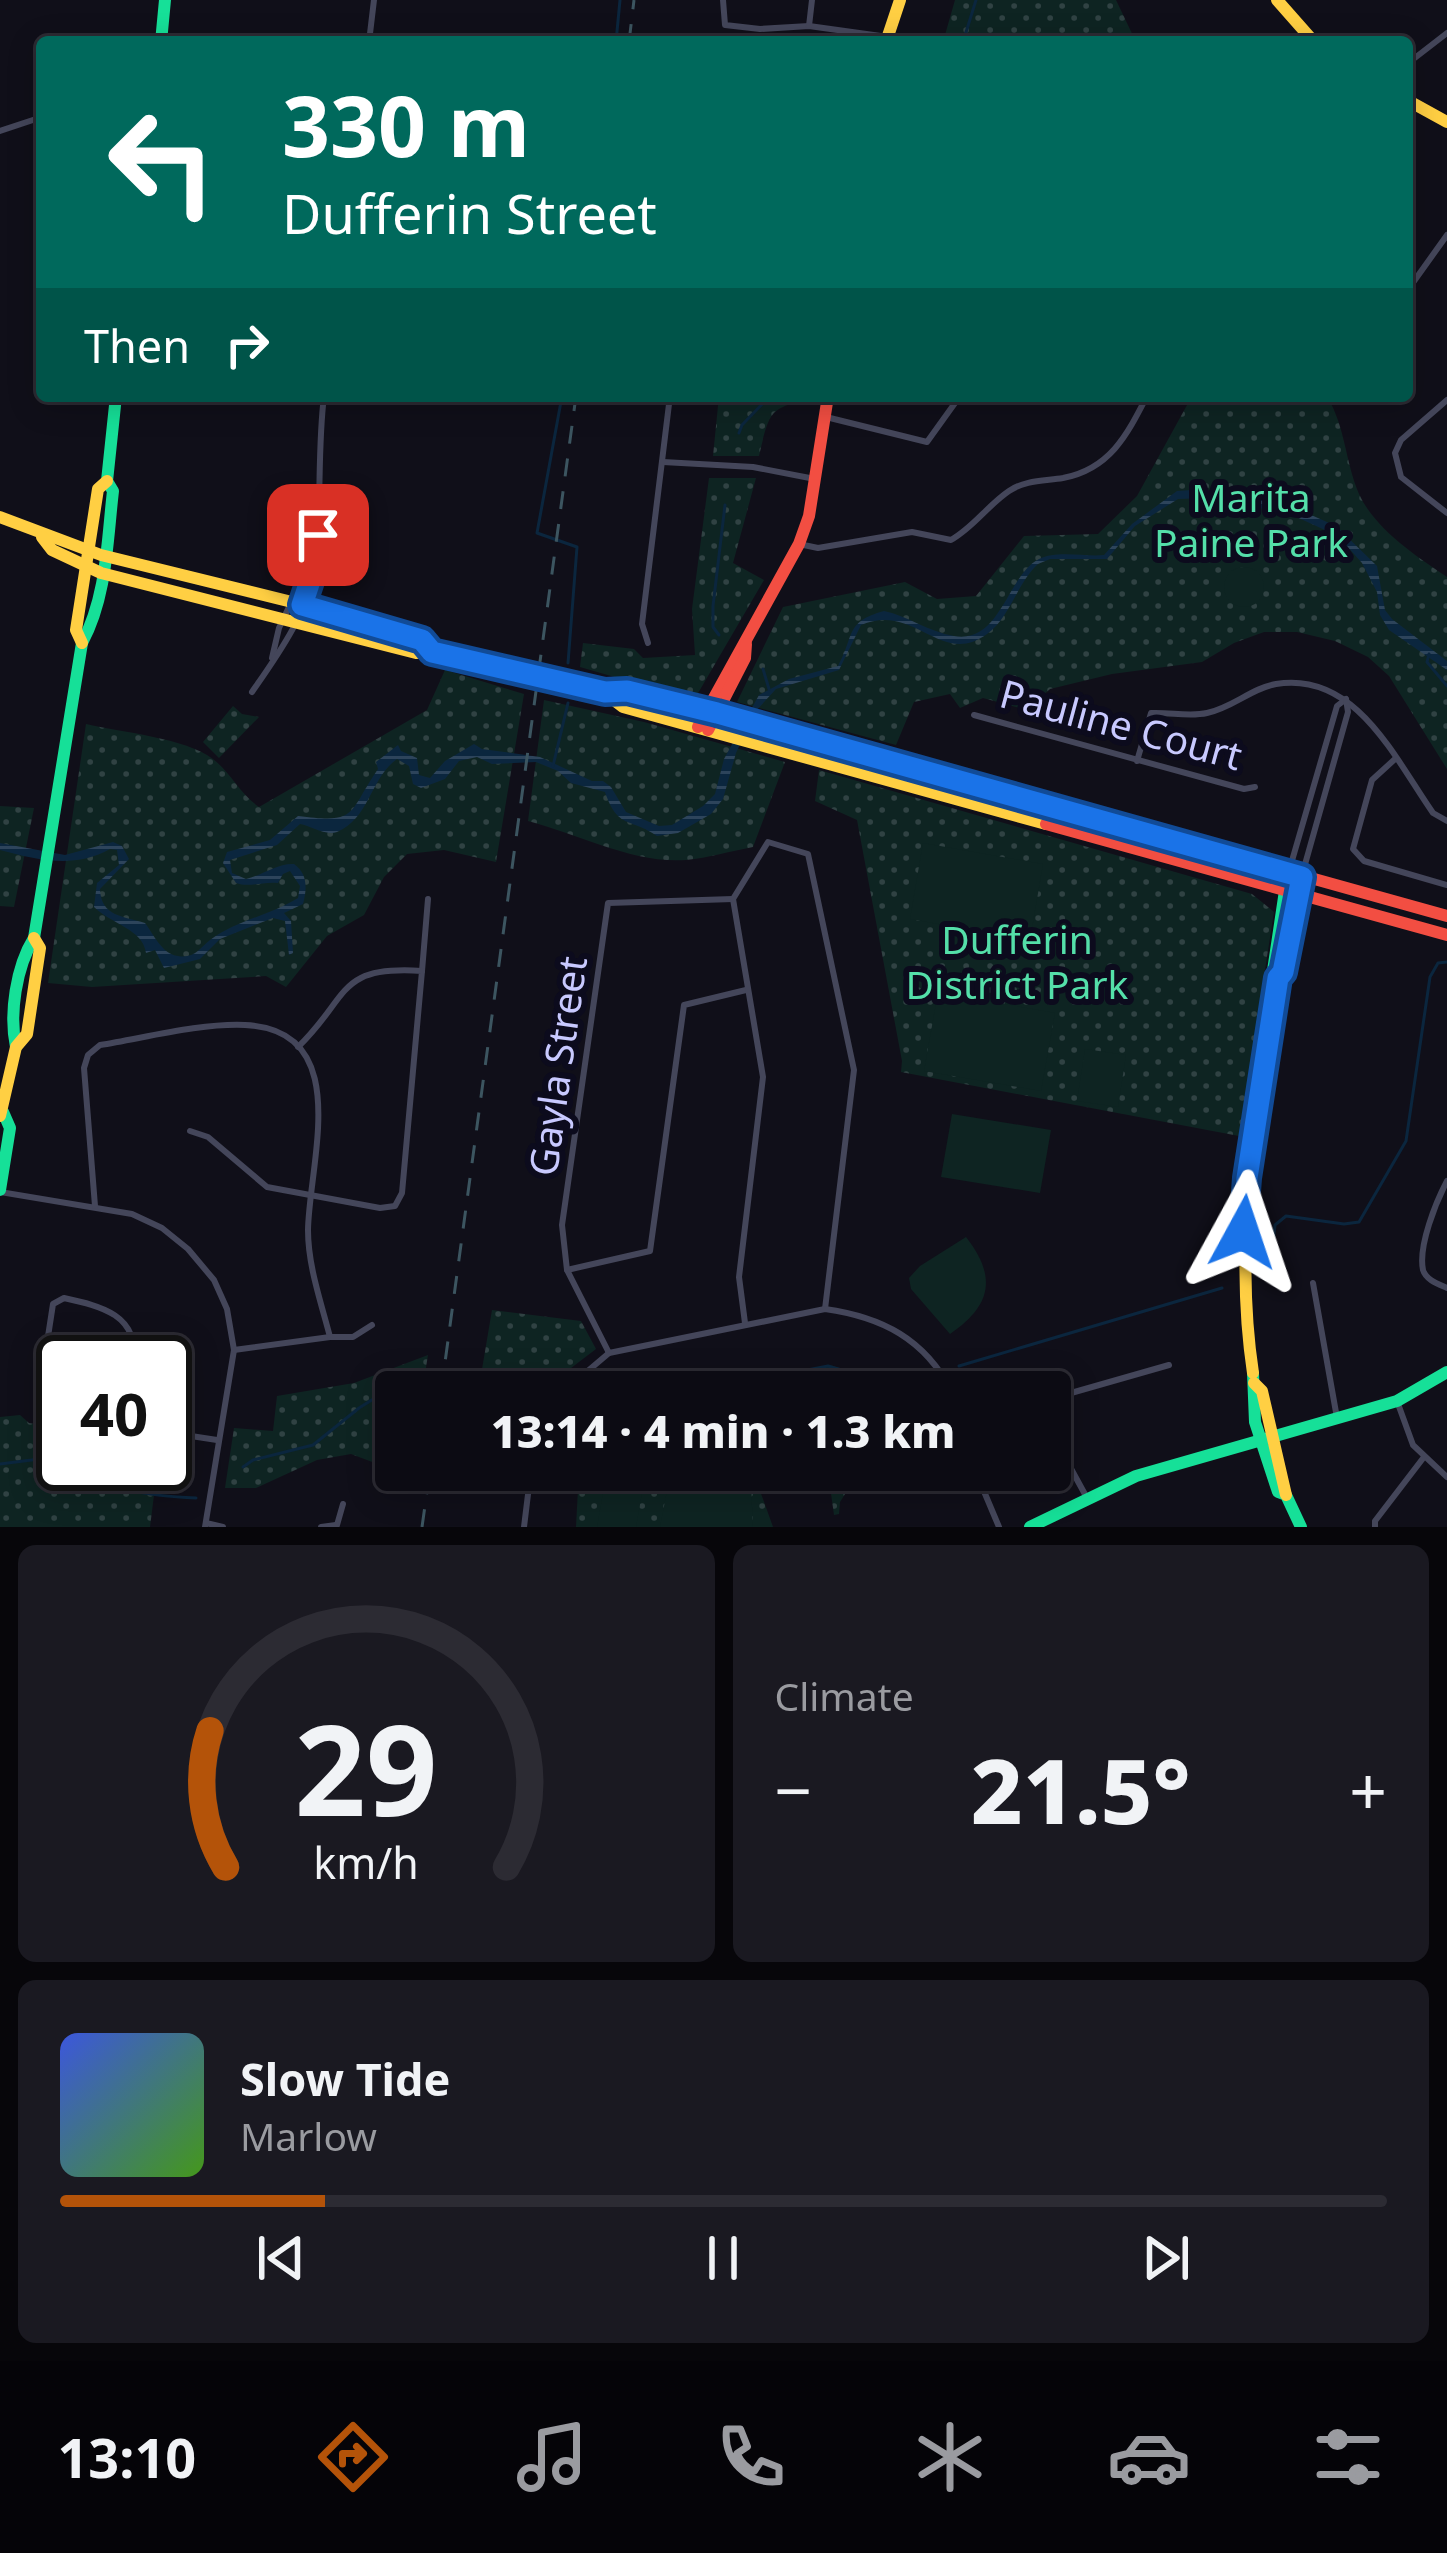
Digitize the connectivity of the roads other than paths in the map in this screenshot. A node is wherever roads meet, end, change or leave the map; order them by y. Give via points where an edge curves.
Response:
1 (165, 0) edge
2 (374, 0) edge
3 (723, 0) edge
4 (812, 0) edge
5 (900, 0) edge
6 (1277, 0) edge
7 (809, 26) junction
8 (1447, 33) edge
9 (161, 36) edge
10 (371, 36) edge
11 (869, 36) edge
12 (888, 36) edge
13 (1309, 36) edge
14 (1413, 59) edge
15 (1413, 103) edge
16 (36, 119) edge
17 (1447, 122) edge
18 (0, 130) edge
19 (1447, 235) edge
20 (1413, 283) edge
21 (1447, 400) edge
22 (115, 402) edge
23 (324, 402) edge
24 (669, 402) edge
25 (827, 402) edge
26 (956, 402) edge
27 (1144, 402) edge
28 (826, 417) junction
29 (662, 462) junction
30 (815, 478) junction
31 (1447, 514) edge
32 (0, 517) edge
33 (42, 537) junction
34 (799, 544) junction
35 (97, 554) junction
36 (86, 567) junction
37 (101, 573) junction
38 (297, 604) junction
39 (289, 620) junction
40 (82, 643) junction
41 (648, 643) dead end
42 (432, 652) junction
43 (252, 692) dead end
44 (605, 692) junction
45 (1346, 699) junction
46 (718, 713) junction
47 (974, 715) dead end
48 (703, 729) junction
49 (1395, 759) junction
50 (1137, 761) junction
51 (1255, 787) dead end
52 (1447, 820) edge
53 (1295, 875) junction
54 (1447, 885) edge
55 (1291, 891) junction
56 (428, 899) dead end
57 (734, 899) junction
58 (1447, 916) edge
59 (1447, 935) edge
60 (422, 971) junction
61 (746, 990) junction
62 (298, 1046) junction
63 (1, 1114) edge
64 (190, 1131) dead end
65 (1447, 1181) edge
66 (0, 1191) edge
67 (312, 1196) junction
68 (95, 1206) junction
69 (567, 1270) junction
70 (1312, 1283) dead end
71 (1447, 1288) edge
72 (825, 1309) junction
73 (745, 1323) junction
74 (371, 1325) dead end
75 (48, 1335) edge
76 (130, 1335) edge
77 (330, 1337) junction
78 (234, 1350) junction
79 (610, 1353) junction
80 (1168, 1365) dead end
81 (588, 1371) edge
82 (939, 1371) edge
83 (1447, 1372) edge
84 (1071, 1395) edge
85 (1397, 1401) junction
86 (1336, 1418) junction
87 (192, 1436) edge
88 (1267, 1438) junction
89 (217, 1440) junction
90 (1424, 1457) junction
91 (1071, 1468) edge
92 (1447, 1478) edge
93 (528, 1491) edge
94 (984, 1491) edge
95 (1088, 1498) junction
96 (343, 1504) dead end
97 (206, 1525) edge
98 (338, 1526) edge
99 (223, 1527) edge
100 (321, 1527) edge
101 (524, 1527) edge
102 (999, 1527) edge
103 (1030, 1527) edge
104 (1301, 1527) edge
105 (1376, 1527) edge

1 - 9 main road
2 - 10 street
3 - 7 street via 725,25
4 - 7 street
5 - 12 main road
6 - 13 main road
7 - 11 street
8 - 14 street
15 - 17 main road
16 - 18 street
19 - 20 street
21 - 31 street via 1394,453 1401,477
22 - 35 main road via 107,481 98,489
23 - 38 street via 316,563
24 - 29 street
25 - 28 main road
26 - 28 street via 926,442
27 - 34 street via 1100,465 1006,492 951,540 912,532
28 - 30 main road
29 - 30 street
29 - 41 street via 642,624
30 - 34 main road
32 - 33 main road
33 - 35 main road
33 - 36 main road
34 - 46 main road
35 - 36 main road
35 - 37 main road
35 - 38 main road
36 - 37 main road
36 - 40 main road via 76,630
37 - 39 main road
37 - 40 main road via 93,626
38 - 39 street
38 - 42 main road via 422,640
39 - 42 main road
39 - 43 street
40 - 63 main road
42 - 44 main road
44 - 46 main road
44 - 48 main road via 622,707
45 - 49 street
45 - 50 street via 1287,683 1211,712 1151,713
45 - 53 street
45 - 53 street via 1337,706
46 - 48 main road
46 - 53 main road
47 - 50 street, Pauline Court
48 - 55 main road
49 - 52 street
49 - 54 street via 1372,780 1353,849 1364,861
50 - 51 street, Pauline Court
53 - 55 main road
53 - 58 main road
55 - 59 main road
55 - 88 main road via 1273,970 1241,1263 1250,1393
56 - 60 street
57 - 61 street
57 - 69 street, Gayla Street via 608,903 562,1225
57 - 72 street via 768,842 808,854 854,1070
60 - 62 street via 360,976
60 - 67 street via 400,1202 380,1208
61 - 69 street via 684,1005 650,1251
61 - 73 street via 763,1077 739,1277
62 - 67 street via 320,1092
62 - 68 street via 241,1024 100,1045 88,1054
63 - 66 main road via 10,1128
64 - 67 street via 267,1186
65 - 71 street via 1430,1215 1423,1268
66 - 68 street
67 - 77 street via 311,1264
68 - 78 street via 132,1214 188,1249 214,1280
69 - 79 street, Gayla Street
70 - 86 street
72 - 73 street
72 - 82 street via 892,1326
73 - 79 street
74 - 77 street via 353,1337
75 - 76 street via 52,1304 64,1298 114,1312
77 - 78 street
78 - 89 street
79 - 81 street
80 - 84 street
83 - 85 main road
85 - 86 main road
85 - 90 street
86 - 88 main road
87 - 89 street
88 - 95 main road
88 - 104 main road via 1278,1492
89 - 97 street
90 - 92 street
90 - 105 street
91 - 95 street
93 - 101 street
94 - 102 street
95 - 103 main road
96 - 98 street
97 - 99 street
98 - 100 street

